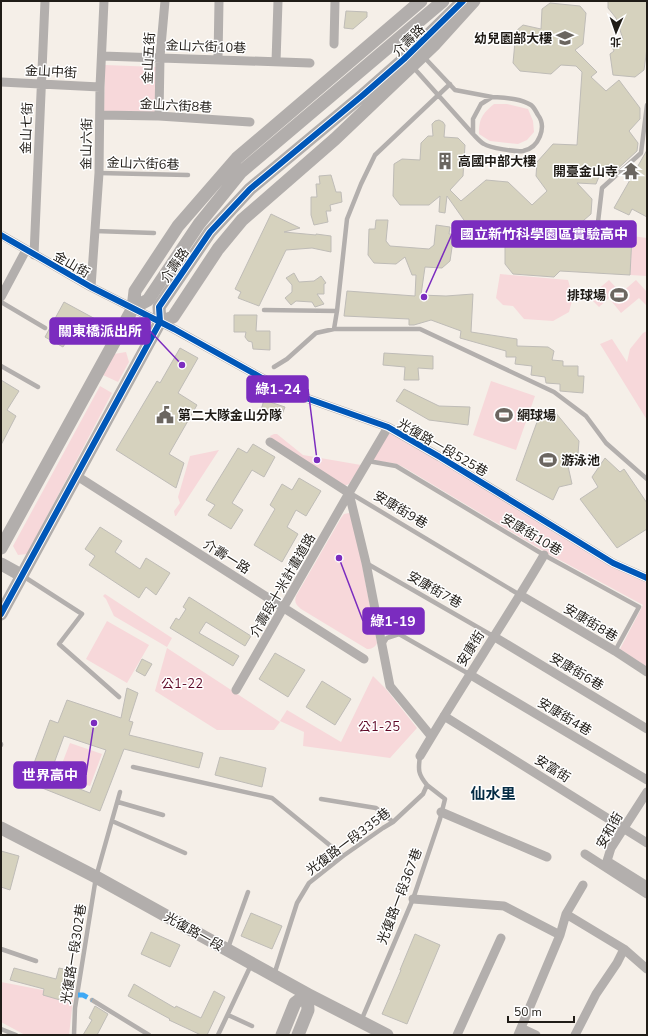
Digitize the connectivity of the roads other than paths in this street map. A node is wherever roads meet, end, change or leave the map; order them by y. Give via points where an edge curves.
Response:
1 (44, 1) edge
2 (104, 1) edge
3 (165, 1) edge
4 (219, 1) edge
5 (278, 1) edge
6 (335, 1) edge
7 (421, 1) edge
8 (443, 1) edge
9 (463, 1) edge
10 (474, 1) edge
11 (334, 44) dead end
12 (419, 51) junction
13 (102, 56) junction
14 (160, 57) junction
15 (218, 59) junction
16 (276, 62) junction
17 (408, 62) junction
18 (310, 63) dead end
19 (1, 82) edge
20 (41, 83) junction
21 (450, 84) junction
22 (100, 87) junction
23 (438, 95) junction
24 (492, 97) junction
25 (647, 105) edge
26 (100, 115) junction
27 (159, 116) junction
28 (250, 122) dead end
29 (473, 134) junction
30 (99, 173) junction
31 (188, 175) dead end
32 (598, 222) dead end
33 (95, 231) junction
34 (154, 233) dead end
35 (1, 235) edge
36 (26, 250) junction
37 (34, 255) junction
38 (91, 287) junction
39 (1, 297) edge
40 (1, 302) edge
41 (133, 308) junction
42 (264, 310) dead end
43 (337, 311) junction
44 (160, 322) junction
45 (45, 328) dead end
46 (334, 329) junction
47 (1, 366) edge
48 (274, 367) dead end
49 (38, 387) dead end
50 (388, 428) junction
51 (270, 442) dead end
52 (368, 461) junction
53 (77, 476) junction
54 (647, 479) edge
55 (350, 493) junction
56 (1, 548) edge
57 (544, 555) junction
58 (366, 562) junction
59 (1, 564) edge
60 (21, 575) junction
61 (647, 578) edge
62 (520, 595) junction
63 (284, 608) junction
64 (1, 614) edge
65 (378, 622) junction
66 (399, 634) junction
67 (493, 636) junction
68 (382, 645) junction
69 (615, 651) junction
70 (364, 659) dead end
71 (647, 672) edge
72 (469, 674) junction
73 (236, 690) dead end
74 (119, 697) dead end
75 (444, 716) junction
76 (647, 729) edge
77 (431, 736) junction
78 (420, 756) joint
79 (134, 767) dead end
80 (647, 780) edge
81 (428, 785) junction
82 (120, 792) dead end
83 (647, 792) edge
84 (322, 799) dead end
85 (118, 802) junction
86 (441, 812) junction
87 (163, 815) dead end
88 (112, 821) junction
89 (393, 822) junction
90 (1, 828) edge
91 (624, 828) junction
92 (647, 843) edge
93 (185, 853) dead end
94 (585, 854) dead end
95 (343, 856) junction
96 (547, 857) dead end
97 (96, 877) junction
98 (583, 885) dead end
99 (647, 886) edge
100 (248, 892) dead end
101 (647, 894) edge
102 (413, 899) junction
103 (566, 914) junction
104 (560, 934) junction
105 (501, 938) dead end
106 (1, 949) edge
107 (624, 949) junction
108 (227, 950) junction
109 (36, 961) dead end
110 (251, 963) junction
111 (647, 969) edge
112 (274, 976) junction
113 (307, 994) junction
114 (92, 1000) dead end
115 (228, 1015) junction
116 (361, 1021) junction
117 (252, 1026) dead end
118 (1, 1029) edge
119 (519, 1032) edge
120 (16, 1035) edge
121 (74, 1035) edge
122 (149, 1035) edge
123 (218, 1035) edge
124 (282, 1035) edge
125 (298, 1035) edge
126 (387, 1035) edge
127 (457, 1035) edge
128 (536, 1035) edge
129 (575, 1035) edge

1 - 20 street, 金山七街
2 - 13 street, 金山六街
3 - 14 street, 金山五街
4 - 15 street
5 - 16 street
6 - 11 street
7 - 41 street, 介壽路 via 237,158 178,226 135,291
8 - 41 street, 介壽路 via 241,172 199,224 148,300
9 - 12 street, 介壽路
10 - 12 street, 介壽路 via 434,44
12 - 17 street, 介壽路
12 - 21 lane
13 - 14 street, 金山六街10巷
13 - 22 street, 金山六街
14 - 15 street, 金山六街10巷
14 - 27 street, 金山五街
15 - 16 street, 金山六街10巷
16 - 18 street, 金山六街10巷
17 - 23 lane
17 - 44 street, 介壽路 via 335,139 242,220 218,249 172,317
17 - 44 street, 介壽路 via 250,189 210,232 159,307
19 - 20 street, 金山中街
20 - 22 street, 金山中街
20 - 37 street, 金山七街
21 - 23 lane
21 - 24 lane via 455,90
22 - 26 street, 金山六街
23 - 29 lane
23 - 43 lane via 375,155 360,184 347,219
24 - 29 lane via 480,104 473,119
24 - 29 lane via 532,105 542,120 539,138 533,146 523,151 483,144
25 - 32 lane via 641,153 602,188
26 - 27 street, 金山六街8巷
26 - 30 street, 金山六街
27 - 28 street, 金山六街8巷
30 - 31 lane, 金山六街6巷
30 - 33 street, 金山六街
33 - 34 lane
33 - 38 street, 金山六街
35 - 36 street, 金山街
36 - 37 street, 金山街
36 - 39 street
37 - 38 street, 金山街
38 - 41 street, 金山街
40 - 45 lane
41 - 44 street, 光復路一段525巷
41 - 56 street, 介壽路
42 - 43 lane
43 - 46 lane
44 - 50 street, 光復路一段525巷 via 289,392
44 - 53 street, 介壽路
46 - 48 lane via 316,333 287,360
46 - 54 lane via 420,329 554,392 586,416 606,443
47 - 49 lane
50 - 52 street
50 - 61 street, 光復路一段525巷 via 613,563
51 - 55 street, 安康街9巷
52 - 55 street, 介壽段十米計畫道路
52 - 57 lane, 安康街10巷 via 396,466
53 - 60 street, 介壽路
53 - 63 street, 介壽一路
55 - 58 street
55 - 62 lane, 安康街9巷
55 - 63 street, 介壽段十米計畫道路
57 - 62 street, 安康街
57 - 69 lane, 安康街10巷 via 639,607
58 - 65 street
58 - 67 lane, 安康街7巷
59 - 60 street
60 - 64 street, 介壽路
60 - 74 lane via 82,614 59,644
62 - 67 street, 安康街
62 - 69 street, 安康街8巷
63 - 70 street, 介壽一路
63 - 73 street, 介壽段十米計畫道路
65 - 66 lane
65 - 68 street
66 - 68 lane via 387,638
66 - 72 lane
67 - 72 street, 安康街
67 - 76 street, 安康街6巷
68 - 77 street via 390,686
69 - 71 street, 安康街8巷
72 - 75 street, 安康街
72 - 80 street, 安康街4巷
75 - 77 street, 安康街
75 - 91 street, 安富街
77 - 78 street, 安康街
78 - 81 lane via 420,777
79 - 95 lane via 272,798
81 - 86 lane, 光復路一段367巷 via 445,798
81 - 89 lane, 光復路一段335巷 via 423,794
82 - 85 lane, 光復路一段302巷
83 - 91 street, 安和街
84 - 89 lane via 376,808
85 - 87 lane
85 - 88 lane, 光復路一段302巷
86 - 96 street
86 - 102 lane, 光復路一段367巷
88 - 93 lane
88 - 97 lane, 光復路一段302巷
89 - 95 lane, 光復路一段335巷
90 - 97 street, 光復路一段
91 - 92 street, 安富街
91 - 99 street, 安和街 via 611,848 607,861
94 - 101 street
95 - 112 lane, 光復路一段335巷 via 309,883 297,904
97 - 108 street, 光復路一段
97 - 121 lane, 光復路一段302巷 via 75,1008
98 - 103 street
100 - 108 lane
102 - 104 street via 504,906
102 - 116 lane, 光復路一段367巷
103 - 104 street
103 - 107 street
104 - 119 street
105 - 127 street
106 - 109 lane
107 - 111 street
107 - 129 street via 596,994
108 - 110 street, 光復路一段
110 - 112 street, 光復路一段
110 - 115 lane
112 - 113 street, 光復路一段
113 - 116 street, 光復路一段
113 - 124 street via 294,1003
113 - 125 street via 308,1010
114 - 122 lane
115 - 117 lane
115 - 123 lane
116 - 126 street, 光復路一段
118 - 120 lane
119 - 128 street

